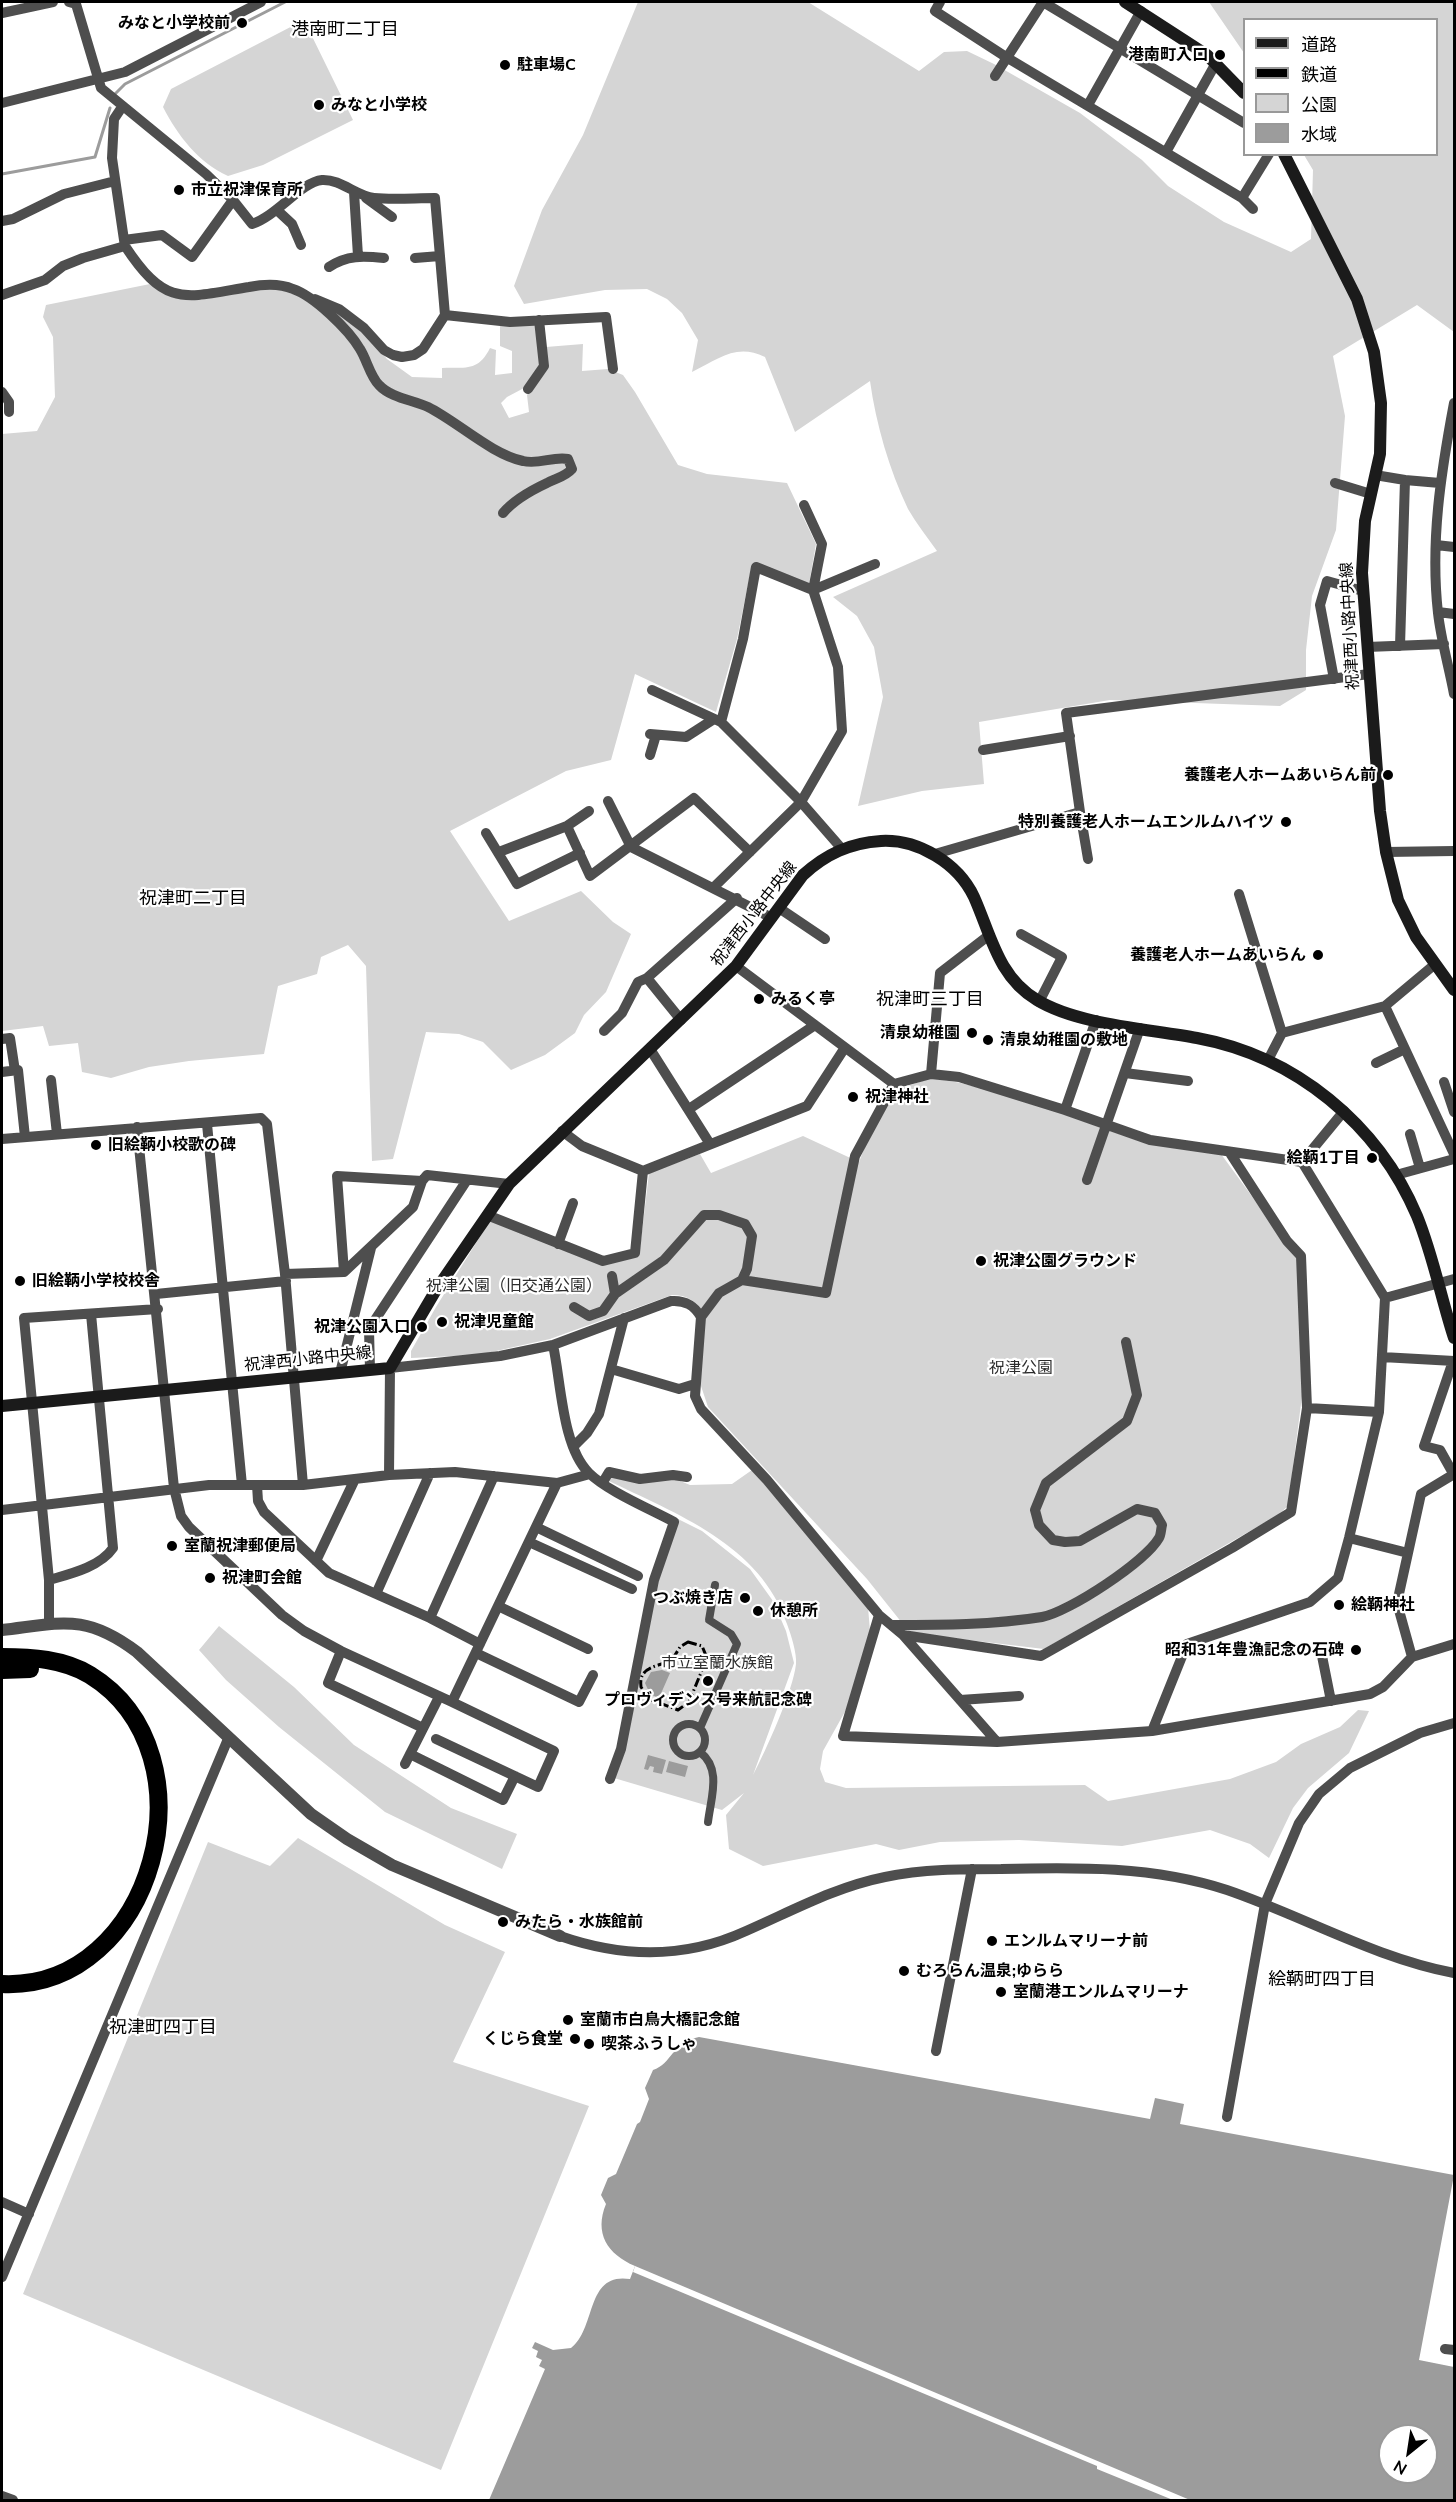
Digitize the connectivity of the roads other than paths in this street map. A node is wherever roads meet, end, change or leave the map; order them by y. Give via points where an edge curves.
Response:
1 (55, 2) edge
2 (261, 2) edge
3 (940, 2) edge
4 (1043, 2) edge
5 (1125, 2) edge
6 (34, 3) edge
7 (74, 3) edge
8 (1141, 11) junction
9 (2, 13) edge
10 (1120, 48) junction
11 (1006, 57) junction
12 (1216, 63) junction
13 (995, 76) dead end
14 (97, 80) junction
15 (1243, 91) edge
16 (1199, 96) junction
17 (2, 103) edge
18 (1088, 105) junction
19 (122, 107) junction
20 (1243, 122) edge
21 (1166, 152) junction
22 (1268, 156) edge
23 (1285, 156) edge
24 (115, 181) junction
25 (359, 193) junction
26 (1242, 198) junction
27 (233, 200) junction
28 (1253, 209) dead end
29 (278, 211) junction
30 (392, 217) dead end
31 (2, 221) edge
32 (124, 243) junction
33 (301, 245) dead end
34 (358, 256) junction
35 (440, 256) junction
36 (384, 258) dead end
37 (416, 258) dead end
38 (329, 267) dead end
39 (2, 295) edge
40 (315, 299) junction
41 (445, 315) junction
42 (539, 320) junction
43 (613, 369) dead end
44 (528, 389) dead end
45 (2, 392) edge
46 (1455, 403) edge
47 (9, 412) dead end
48 (1451, 440) edge
49 (1375, 475) junction
50 (1405, 480) junction
51 (1335, 483) dead end
52 (1440, 483) junction
53 (1371, 494) junction
54 (804, 505) dead end
55 (503, 513) dead end
56 (1436, 545) junction
57 (1455, 547) edge
58 (875, 564) dead end
59 (813, 590) junction
60 (1363, 591) junction
61 (1438, 612) junction
62 (1455, 614) edge
63 (1444, 644) junction
64 (1400, 646) junction
65 (1366, 648) junction
66 (1369, 674) junction
67 (1334, 679) junction
68 (652, 690) dead end
69 (1455, 694) edge
70 (717, 721) junction
71 (1070, 736) junction
72 (983, 750) dead end
73 (650, 755) dead end
74 (608, 801) dead end
75 (801, 802) junction
76 (589, 811) dead end
77 (1080, 812) junction
78 (567, 826) junction
79 (486, 833) dead end
80 (631, 847) junction
81 (842, 849) junction
82 (1455, 851) edge
83 (499, 852) junction
84 (750, 852) junction
85 (1386, 852) junction
86 (580, 853) junction
87 (935, 854) junction
88 (1088, 860) dead end
89 (714, 887) junction
90 (1239, 894) dead end
91 (736, 898) junction
92 (776, 913) junction
93 (1021, 934) dead end
94 (988, 936) junction
95 (825, 939) dead end
96 (1434, 965) junction
97 (736, 966) junction
98 (647, 978) junction
99 (1455, 990) edge
100 (1039, 1002) junction
101 (1384, 1006) junction
102 (681, 1020) junction
103 (1096, 1020) junction
104 (815, 1025) junction
105 (1140, 1028) junction
106 (604, 1031) dead end
107 (1282, 1033) junction
108 (2, 1038) edge
109 (650, 1049) junction
110 (844, 1049) junction
111 (1405, 1049) junction
112 (1268, 1060) junction
113 (1376, 1063) dead end
114 (15, 1071) junction
115 (2, 1072) edge
116 (1125, 1073) junction
117 (931, 1074) junction
118 (51, 1080) dead end
119 (1188, 1081) dead end
120 (1444, 1082) dead end
121 (894, 1084) junction
122 (1448, 1094) junction
123 (1428, 1097) junction
124 (688, 1109) junction
125 (1065, 1110) junction
126 (1344, 1111) junction
127 (1455, 1112) edge
128 (207, 1124) junction
129 (1107, 1124) junction
130 (138, 1126) junction
131 (562, 1131) junction
132 (57, 1134) junction
133 (1410, 1134) dead end
134 (25, 1137) junction
135 (2, 1139) edge
136 (711, 1144) junction
137 (1230, 1152) junction
138 (1455, 1154) edge
139 (1455, 1159) edge
140 (1302, 1162) junction
141 (1420, 1168) junction
142 (643, 1171) junction
143 (1396, 1175) junction
144 (467, 1180) junction
145 (1087, 1180) dead end
146 (422, 1181) junction
147 (509, 1184) junction
148 (573, 1203) dead end
149 (487, 1215) junction
150 (558, 1244) junction
151 (371, 1247) junction
152 (344, 1272) junction
153 (612, 1276) dead end
154 (286, 1278) junction
155 (1455, 1279) edge
156 (742, 1280) junction
157 (1437, 1283) junction
158 (223, 1287) junction
159 (156, 1294) junction
160 (615, 1294) junction
161 (1385, 1298) junction
162 (574, 1307) dead end
163 (158, 1309) junction
164 (91, 1314) junction
165 (700, 1317) junction
166 (624, 1318) junction
167 (1454, 1338) edge
168 (1126, 1342) dead end
169 (553, 1345) junction
170 (1382, 1357) junction
171 (1454, 1361) edge
172 (390, 1368) junction
173 (611, 1369) junction
174 (370, 1370) junction
175 (340, 1373) junction
176 (294, 1377) junction
177 (233, 1383) junction
178 (695, 1384) junction
179 (165, 1390) junction
180 (98, 1396) junction
181 (30, 1403) junction
182 (2, 1406) edge
183 (1307, 1408) junction
184 (1379, 1412) junction
185 (573, 1447) junction
186 (430, 1473) junction
187 (590, 1474) junction
188 (389, 1475) junction
189 (1454, 1475) edge
190 (494, 1476) junction
191 (687, 1477) dead end
192 (355, 1479) junction
193 (603, 1482) junction
194 (557, 1483) junction
195 (242, 1485) junction
196 (257, 1485) junction
197 (303, 1485) junction
198 (174, 1488) junction
199 (108, 1498) junction
200 (41, 1505) junction
201 (2, 1510) edge
202 (536, 1527) junction
203 (1349, 1538) junction
204 (529, 1542) junction
205 (1408, 1553) junction
206 (316, 1562) junction
207 (638, 1576) dead end
208 (49, 1580) junction
209 (715, 1585) dead end
210 (632, 1589) dead end
211 (376, 1594) junction
212 (498, 1606) junction
213 (879, 1615) junction
214 (430, 1618) junction
215 (49, 1625) junction
216 (891, 1625) junction
217 (2, 1630) edge
218 (903, 1635) junction
219 (1455, 1644) edge
220 (478, 1648) junction
221 (588, 1649) dead end
222 (341, 1651) junction
223 (1321, 1651) dead end
224 (2, 1656) edge
225 (1412, 1657) junction
226 (2, 1670) edge
227 (593, 1675) dead end
228 (439, 1696) junction
229 (1019, 1696) dead end
230 (960, 1700) junction
231 (1331, 1701) junction
232 (452, 1702) junction
233 (1455, 1722) edge
234 (423, 1728) junction
235 (700, 1728) junction
236 (1152, 1731) junction
237 (228, 1739) junction
238 (436, 1739) dead end
239 (997, 1742) junction
240 (700, 1752) junction
241 (515, 1776) junction
242 (610, 1779) dead end
243 (708, 1822) dead end
244 (972, 1869) junction
245 (1265, 1904) junction
246 (561, 1936) joint
247 (2, 1973) edge
248 (41, 1974) junction
249 (1455, 1974) edge
250 (2, 1984) edge
251 (936, 2051) dead end
252 (1227, 2116) dead end
253 (2, 2202) edge
254 (29, 2214) junction
255 (2, 2277) edge
256 (2, 2496) edge
257 (14, 2500) edge

1 - 6 street
1 - 7 street
2 - 14 street via 125,72
3 - 11 street via 935,11
4 - 10 street
4 - 11 street
5 - 8 main road
6 - 9 street
7 - 14 street
8 - 10 street
8 - 12 main road
10 - 16 street
10 - 18 street
11 - 13 street
11 - 18 street
12 - 15 main road
12 - 16 street
14 - 17 street
14 - 19 street
16 - 20 street
16 - 21 street
18 - 21 street
19 - 24 street via 114,119
19 - 27 street via 207,174
21 - 26 street
22 - 26 street
23 - 49 main road, 祝津西小路中央線 via 1366,321 1381,403 1380,454
24 - 31 street via 64,194
24 - 32 street
25 - 29 street via 322,180 310,184
25 - 30 street
25 - 34 street
25 - 35 street via 373,198 435,198
26 - 28 street
27 - 29 street via 252,224
27 - 32 street via 192,256 162,235
29 - 33 street via 292,224
32 - 39 street via 63,266 45,280
32 - 40 street via 150,278 182,297 274,284
34 - 36 street
34 - 38 street via 341,259
35 - 37 street
35 - 41 street
40 - 41 street via 339,309 384,350 402,357 423,349
40 - 55 street via 351,336 377,384 389,393 432,409 523,461 568,459 572,469 567,475 548,482
41 - 42 street via 510,322
42 - 43 street via 606,317
42 - 44 street via 544,366
45 - 47 street via 9,402
46 - 48 street
48 - 52 street
49 - 50 street
49 - 53 main road, 祝津西小路中央線
50 - 52 street
50 - 64 street
51 - 53 street
52 - 56 street
53 - 60 main road, 祝津西小路中央線 via 1363,543
54 - 59 street via 822,544
56 - 57 street
56 - 61 street
58 - 59 street
59 - 70 street via 756,567 742,639
59 - 75 street via 838,667 842,731
60 - 65 main road, 祝津西小路中央線
60 - 67 street via 1327,581 1320,605
61 - 62 street
61 - 63 street
63 - 64 street
63 - 69 street
64 - 65 street
65 - 66 main road, 祝津西小路中央線
66 - 67 street
66 - 85 main road, 祝津西小路中央線
67 - 71 street via 1066,713
68 - 70 street
70 - 73 street via 686,737 653,734
70 - 75 street
71 - 72 street
71 - 77 street
74 - 80 street
75 - 81 street
75 - 84 street
76 - 78 street
77 - 87 street
77 - 88 street
78 - 83 street
78 - 86 street
79 - 83 street
80 - 84 street via 694,798
80 - 86 street via 590,876
80 - 89 street
81 - 87 main road, 祝津西小路中央線 via 859,843 889,841
81 - 92 main road, 祝津西小路中央線 via 816,864
82 - 85 street
83 - 86 street via 517,884
84 - 89 street
85 - 96 main road, 祝津西小路中央線 via 1398,900
87 - 94 main road, 祝津西小路中央線 via 969,887
89 - 91 street
90 - 107 street
91 - 92 street
91 - 98 street
92 - 95 street
92 - 97 main road, 祝津西小路中央線
93 - 100 street via 1062,957
94 - 100 main road, 祝津西小路中央線 via 1015,982
94 - 117 street via 940,973
96 - 99 main road, 祝津西小路中央線
96 - 101 street
97 - 102 main road, 祝津西小路中央線
97 - 104 street
98 - 102 street
98 - 106 street via 638,982 622,1013
100 - 103 main road, 祝津西小路中央線 via 1073,1016
101 - 107 street
101 - 111 street
102 - 109 main road, 祝津西小路中央線
103 - 105 main road, 祝津西小路中央線
103 - 125 street
104 - 110 street
104 - 124 street
105 - 112 main road, 祝津西小路中央線 via 1214,1041
105 - 116 street
107 - 112 street
108 - 114 street via 10,1038
109 - 124 street
109 - 131 main road, 祝津西小路中央線
110 - 121 street
110 - 136 street via 807,1106
111 - 113 street
111 - 123 street
112 - 126 main road, 祝津西小路中央線 via 1314,1087
114 - 115 street
114 - 134 street via 18,1070
116 - 119 street
116 - 129 street
117 - 121 street
117 - 125 street via 959,1077
118 - 132 street
120 - 122 street
121 - 156 street via 855,1156 826,1293
122 - 123 street
122 - 127 street
123 - 138 street
124 - 136 street
125 - 129 street
126 - 140 street
126 - 143 main road, 祝津西小路中央線
128 - 130 street
128 - 154 street via 261,1118 267,1124
128 - 158 street
129 - 137 street via 1150,1140
129 - 145 street
130 - 132 street
130 - 159 street
131 - 142 street via 582,1146
131 - 147 main road, 祝津西小路中央線
132 - 134 street
133 - 141 street
134 - 135 street
136 - 142 street
137 - 140 street
137 - 183 street via 1287,1241 1301,1256
139 - 141 street
140 - 161 street
141 - 143 street
142 - 150 street via 635,1253 603,1261
143 - 157 main road, 祝津西小路中央線 via 1417,1216
144 - 146 street via 427,1175
144 - 147 street
144 - 174 street via 369,1329
146 - 151 street via 413,1207
146 - 152 street via 337,1176
147 - 149 main road, 祝津西小路中央線
148 - 150 street
149 - 150 street
149 - 172 main road, 祝津西小路中央線
151 - 152 street
151 - 175 street
152 - 154 street
153 - 160 street
154 - 158 street
154 - 176 street
155 - 157 street
156 - 160 street via 752,1236 745,1224 719,1215 704,1215 664,1260
156 - 165 street via 719,1293
157 - 161 street
157 - 167 main road, 祝津西小路中央線
158 - 159 street
158 - 177 street
159 - 163 street
160 - 162 street via 597,1314 590,1316
161 - 170 street
163 - 164 street
163 - 179 street
164 - 180 street
164 - 181 street via 24,1318
165 - 166 street via 696,1309 679,1300
165 - 178 street
166 - 169 street
166 - 173 street
168 - 216 street via 1137,1395 1127,1421 1046,1483 1035,1510 1039,1525 1053,1540 1080,1541 1137,1509 1155,1513 1162,1525 1160,1538 1135,1564 1044,1617 927,1627
169 - 172 street via 500,1356
169 - 185 street
170 - 171 street
170 - 184 street
171 - 189 street via 1424,1446 1440,1450
172 - 174 main road, 祝津西小路中央線
172 - 188 street
173 - 178 street via 679,1389
173 - 185 street via 599,1414
174 - 175 main road, 祝津西小路中央線
175 - 176 main road, 祝津西小路中央線
176 - 177 main road, 祝津西小路中央線
176 - 197 street
177 - 179 main road, 祝津西小路中央線
177 - 195 street
178 - 213 street via 701,1408 767,1480
179 - 180 main road, 祝津西小路中央線
179 - 198 street
180 - 181 main road, 祝津西小路中央線
180 - 199 street
181 - 182 main road, 祝津西小路中央線
181 - 200 street
183 - 184 street
183 - 218 street via 1291,1512 1041,1656
184 - 203 street
185 - 187 street
186 - 188 street
186 - 190 street
186 - 211 street
187 - 193 street
187 - 194 street
188 - 192 street
189 - 205 street via 1421,1494
190 - 194 street
190 - 214 street
191 - 193 street via 640,1479 609,1472
192 - 197 street
192 - 206 street
193 - 242 street via 674,1522 654,1580 621,1749
194 - 202 street
195 - 196 street
195 - 198 street
196 - 197 street
196 - 206 street via 258,1501 264,1512
198 - 199 street
198 - 222 street via 181,1516 189,1527 282,1615
199 - 200 street
199 - 208 street via 113,1548 107,1557
200 - 201 street
200 - 208 street
202 - 204 street
202 - 207 street
203 - 205 street
203 - 236 street via 1338,1578 1310,1602 1187,1644
204 - 210 street
204 - 212 street
205 - 225 street via 1397,1602
206 - 211 street via 329,1573
208 - 215 street
209 - 235 street via 709,1620 731,1634 737,1644
211 - 214 street
212 - 220 street
212 - 221 street
213 - 216 street
213 - 239 street via 843,1736
214 - 220 street
215 - 217 street
215 - 237 street via 71,1623 98,1628 118,1638
216 - 218 street
218 - 230 street
219 - 225 street
220 - 227 street via 579,1702
220 - 232 street
222 - 228 street
222 - 234 street via 328,1683
223 - 231 street
224 - 248 highway via 58,1662 88,1674 113,1692 136,1719 150,1749 159,1797 154,1852 136,1899 96,1950 70,1968
225 - 231 street via 1383,1688
226 - 248 highway via 58,1673 92,1688 126,1724 137,1743 148,1797 148,1829 141,1860 123,1900 97,1935
228 - 232 street
228 - 234 street
229 - 230 street
230 - 239 street
231 - 236 street
232 - 241 street via 554,1751 537,1787
233 - 245 street via 1420,1733 1350,1768 1329,1785 1299,1823
234 - 241 street via 407,1759 503,1800
235 - 240 street via 705,1742
235 - 240 street via 680,1726 672,1740 675,1750 685,1756
236 - 239 street
237 - 246 street via 311,1814 347,1839 392,1865
237 - 254 street
238 - 241 street
240 - 243 street via 715,1773
244 - 245 street via 1135,1871 1183,1878
244 - 246 street via 929,1870 864,1882 823,1895 717,1942 671,1953 621,1952
244 - 251 street
245 - 249 street via 1403,1960
245 - 252 street
247 - 248 highway
248 - 250 highway
253 - 254 street
254 - 255 street
256 - 257 street

